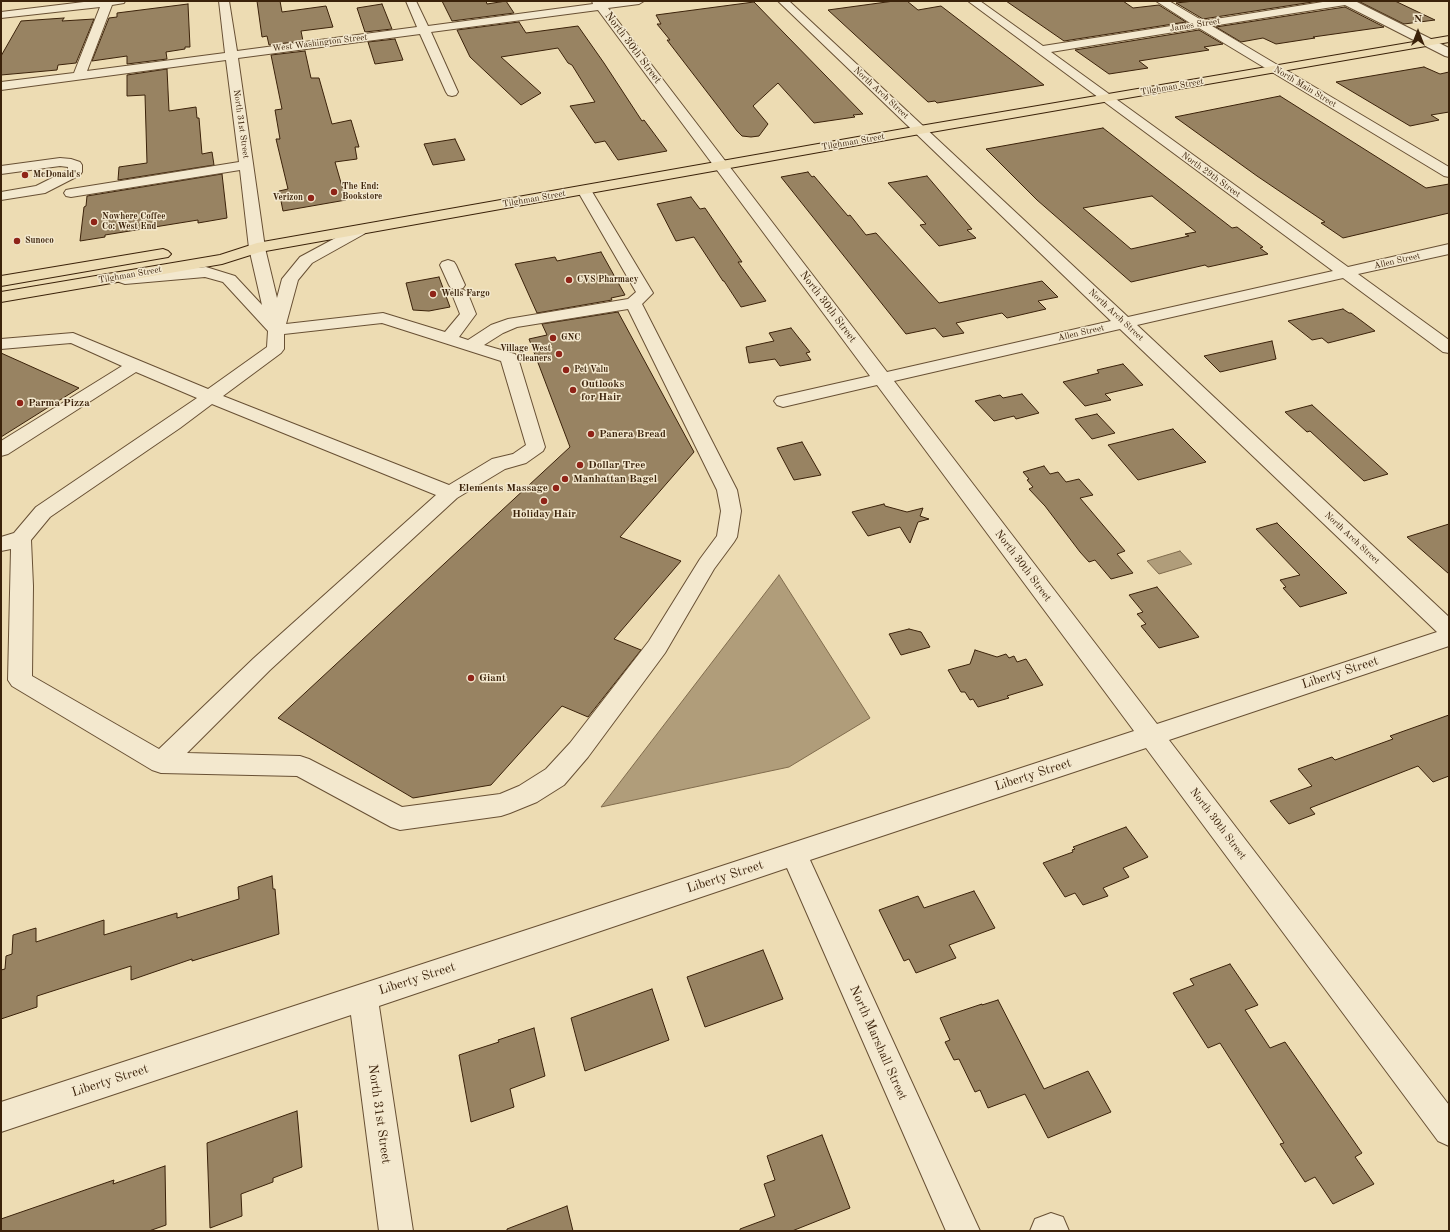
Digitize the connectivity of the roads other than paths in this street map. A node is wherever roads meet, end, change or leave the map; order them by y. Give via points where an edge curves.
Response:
1 (120, 1) edge
2 (224, 1) edge
3 (411, 1) edge
4 (639, 1) edge
5 (783, 1) edge
6 (973, 1) edge
7 (1161, 1) edge
8 (1348, 1) edge
9 (107, 3) junction
10 (76, 4) edge
11 (599, 4) edge
12 (1258, 4) dead end
13 (1274, 13) junction
14 (1, 15) edge
15 (1200, 24) junction
16 (424, 30) junction
17 (1449, 39) edge
18 (1429, 42) junction
19 (1041, 50) junction
20 (1449, 53) edge
21 (231, 55) junction
22 (1275, 69) junction
23 (79, 76) junction
24 (1, 86) edge
25 (452, 92) dead end
26 (1106, 98) junction
27 (920, 130) junction
28 (246, 165) junction
29 (720, 166) junction
30 (1, 170) edge
31 (1449, 173) edge
32 (584, 190) junction
33 (71, 193) dead end
34 (1, 196) edge
35 (359, 231) junction
36 (257, 248) junction
37 (1449, 249) edge
38 (448, 265) dead end
39 (1346, 273) junction
40 (1, 281) edge
41 (71, 285) junction
42 (1, 298) edge
43 (634, 303) junction
44 (1125, 323) junction
45 (276, 330) junction
46 (449, 339) junction
47 (511, 341) junction
48 (1, 344) edge
49 (470, 346) junction
50 (1449, 348) edge
51 (135, 365) junction
52 (882, 379) junction
53 (211, 397) junction
54 (783, 401) dead end
55 (1, 450) edge
56 (450, 493) junction
57 (11, 542) edge
58 (1449, 630) edge
59 (1449, 637) edge
60 (1152, 736) junction
61 (162, 763) junction
62 (794, 854) junction
63 (363, 997) junction
64 (1, 1117) edge
65 (1449, 1130) edge
66 (396, 1231) edge
67 (962, 1231) edge
68 (1047, 1231) edge
69 (1052, 1231) edge

1 - 9 street
2 - 21 street, North 31st Street
3 - 16 street
4 - 11 street, West Washington Street
5 - 27 street, North Arch Street
6 - 19 street, North 29th Street
7 - 15 street, North Main Street
8 - 13 street, James Street
8 - 18 street
9 - 10 street
9 - 23 street
10 - 14 street
11 - 16 street, West Washington Street
11 - 29 street, North 30th Street
12 - 13 street
13 - 15 street, James Street
15 - 19 street, James Street
15 - 22 street, North Main Street
16 - 21 street, West Washington Street
16 - 25 street
17 - 18 main road, Tilghman Street
18 - 20 street
18 - 22 main road, Tilghman Street
19 - 26 street, North 29th Street
21 - 23 street, West Washington Street
21 - 28 street, North 31st Street
22 - 26 main road, Tilghman Street
22 - 31 street, North Main Street
23 - 24 street, West Washington Street
26 - 27 main road, Tilghman Street
26 - 39 street, North 29th Street
27 - 29 main road, Tilghman Street
27 - 44 street, North Arch Street
28 - 33 street
28 - 36 street, North 31st Street
29 - 32 main road, Tilghman Street
29 - 52 street, North 30th Street
30 - 34 street via 60,162 71,162 75,165 75,172 40,190
32 - 35 main road, Tilghman Street
32 - 43 street via 645,293
35 - 36 main road, Tilghman Street
35 - 45 street via 306,260 290,279
36 - 40 main road, Tilghman Street via 225,244
36 - 41 main road, Tilghman Street via 222,258
36 - 45 street, North 31st Street
37 - 39 street, Allen Street
38 - 46 street via 468,314
39 - 44 street, Allen Street
39 - 50 street, North 29th Street
41 - 42 main road, Tilghman Street
41 - 45 street via 206,272 229,279
43 - 47 street
43 - 61 street via 727,490 731,512 727,537 707,564 657,647 579,750 555,777 528,794 501,806 400,819 300,766
44 - 52 street, Allen Street
44 - 58 street, North Arch Street
45 - 46 street via 383,318
45 - 53 street via 275,349
46 - 49 street
47 - 49 street
47 - 49 street via 497,329
47 - 56 street via 536,447 519,459 499,464
48 - 51 street via 73,338
51 - 53 street
51 - 55 street
52 - 54 street, Allen Street
52 - 60 street, North 30th Street
53 - 56 street
53 - 57 street via 43,512
56 - 61 street via 262,664
57 - 61 street via 22,586 20,680
59 - 60 street, Liberty Street
60 - 62 street, Liberty Street
60 - 65 street, North 30th Street
62 - 63 street, Liberty Street
62 - 67 street, North Marshall Street
63 - 64 street, Liberty Street
63 - 66 street, North 31st Street
68 - 69 street

